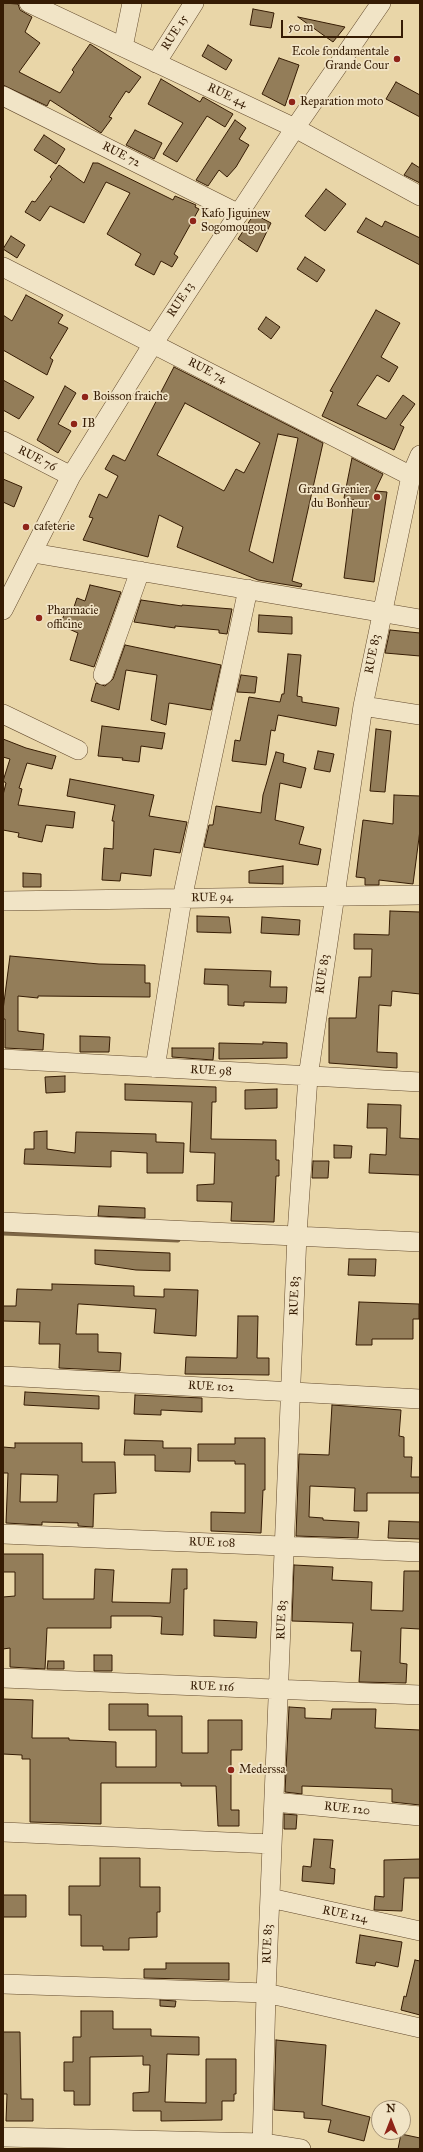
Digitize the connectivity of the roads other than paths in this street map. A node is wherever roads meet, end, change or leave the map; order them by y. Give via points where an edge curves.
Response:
1 (29, 3) edge
2 (132, 3) edge
3 (194, 3) edge
4 (381, 3) edge
5 (123, 47) junction
6 (156, 63) junction
7 (3, 96) edge
8 (295, 128) junction
9 (420, 196) edge
10 (239, 214) junction
11 (3, 267) edge
12 (153, 344) junction
13 (3, 441) edge
14 (420, 455) edge
15 (71, 476) junction
16 (411, 476) junction
17 (33, 553) junction
18 (140, 571) junction
19 (248, 589) junction
20 (4, 608) edge
21 (382, 612) junction
22 (420, 620) edge
23 (103, 675) dead end
24 (363, 706) junction
25 (3, 714) edge
26 (420, 715) edge
27 (78, 750) dead end
28 (420, 895) edge
29 (334, 896) junction
30 (182, 899) junction
31 (3, 901) edge
32 (3, 1059) edge
33 (155, 1068) junction
34 (308, 1077) junction
35 (420, 1082) edge
36 (3, 1222) edge
37 (297, 1234) junction
38 (420, 1242) edge
39 (3, 1376) edge
40 (291, 1392) junction
41 (420, 1399) edge
42 (3, 1534) edge
43 (284, 1546) junction
44 (420, 1552) edge
45 (3, 1678) edge
46 (279, 1689) junction
47 (420, 1695) edge
48 (274, 1802) junction
49 (420, 1816) edge
50 (3, 1832) edge
51 (272, 1844) junction
52 (270, 1898) junction
53 (420, 1931) edge
54 (3, 1984) edge
55 (266, 1992) junction
56 (420, 2028) edge
57 (3, 2138) edge
58 (263, 2146) edge
59 (301, 2149) edge

1 - 5 street, RUE 44
2 - 5 street
3 - 6 street, RUE 15
4 - 8 street, RUE 13
5 - 6 street, RUE 44
6 - 8 street, RUE 44
7 - 10 street, RUE 72
8 - 9 street, RUE 44
8 - 10 street, RUE 13
10 - 12 street, RUE 13
11 - 12 street, RUE 74
12 - 15 street, RUE 13
12 - 16 street, RUE 74
13 - 15 street, RUE 76
14 - 16 street, RUE 83
15 - 17 street, RUE 13
16 - 21 street, RUE 83
17 - 18 street
17 - 20 street, RUE 13
18 - 19 street
18 - 23 street
19 - 21 street
19 - 30 street
21 - 22 street
21 - 24 street, RUE 83
24 - 26 street
24 - 29 street, RUE 83
25 - 27 street
28 - 29 street, RUE 94
29 - 30 street, RUE 94
29 - 34 street, RUE 83
30 - 31 street, RUE 94
30 - 33 street
32 - 33 street, RUE 98
33 - 34 street, RUE 98
34 - 35 street, RUE 98
34 - 37 street, RUE 83
36 - 37 street
37 - 38 street
37 - 40 street, RUE 83
39 - 40 street, RUE 102
40 - 41 street, RUE 102
40 - 43 street, RUE 83
42 - 43 street, RUE 108
43 - 44 street, RUE 108
43 - 46 street, RUE 83
45 - 46 street, RUE 116
46 - 47 street, RUE 116
46 - 48 street, RUE 83
48 - 49 street, RUE 120
48 - 51 street, RUE 83
50 - 51 street
51 - 52 street, RUE 83
52 - 53 street, RUE 124
52 - 55 street, RUE 83
54 - 55 street
55 - 56 street
55 - 58 street, RUE 83
57 - 58 street
58 - 59 street

